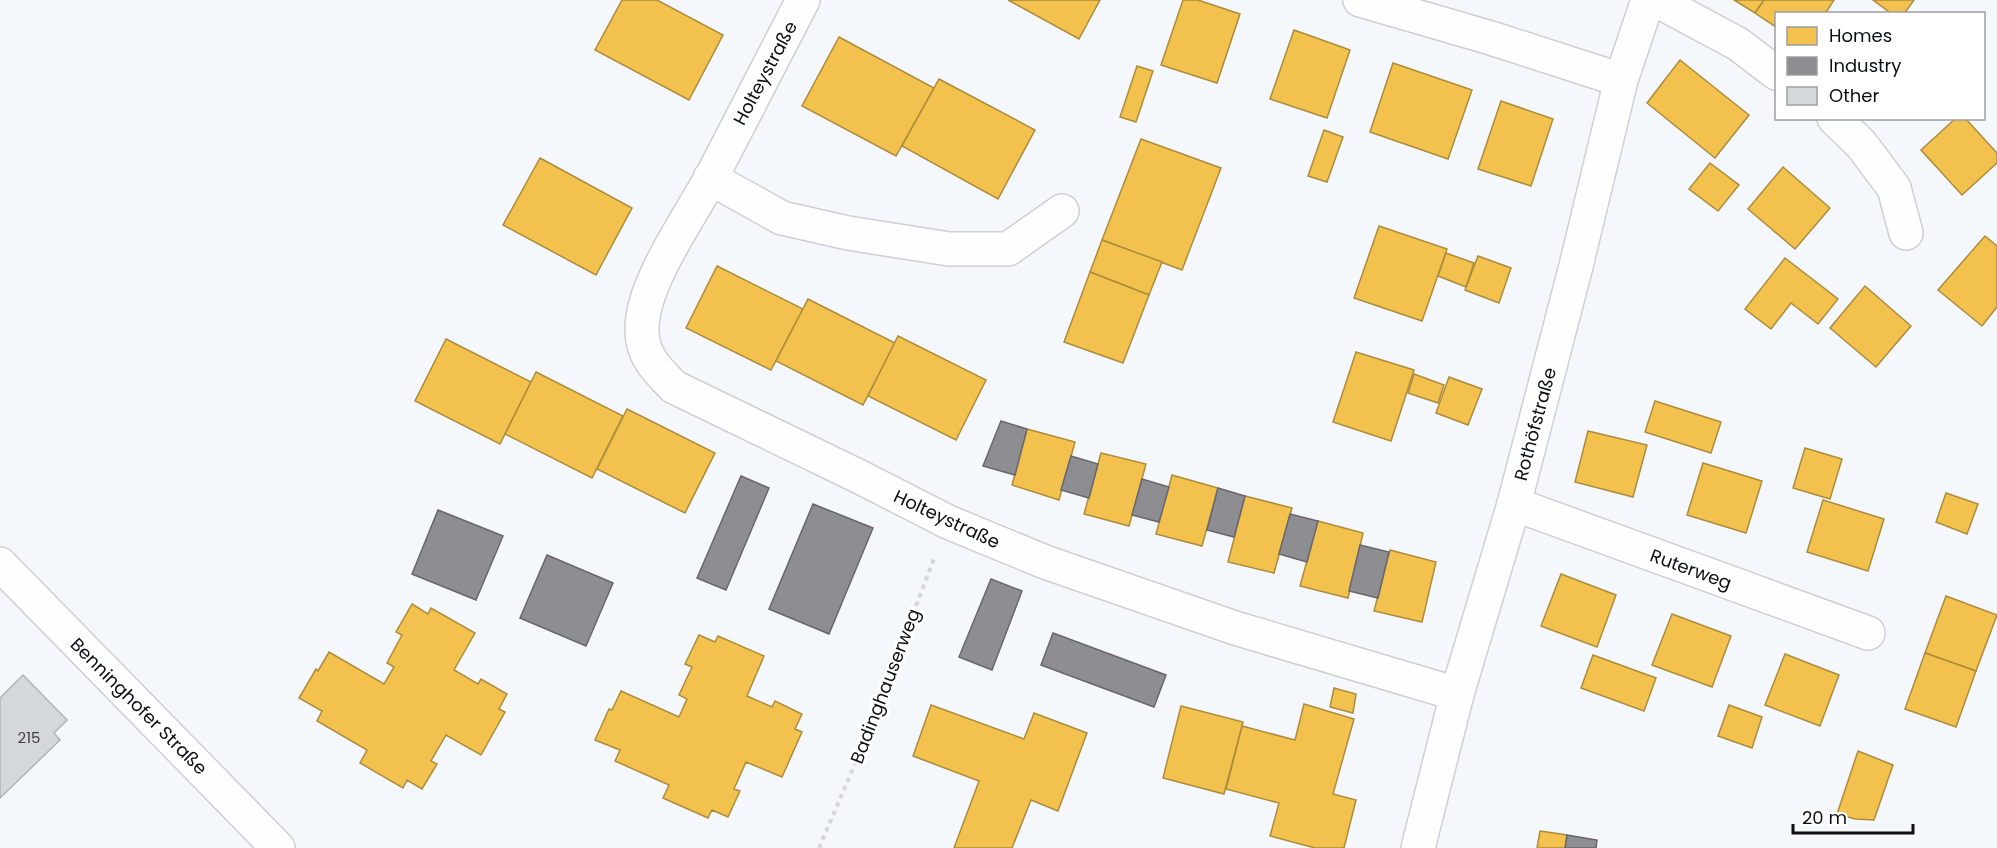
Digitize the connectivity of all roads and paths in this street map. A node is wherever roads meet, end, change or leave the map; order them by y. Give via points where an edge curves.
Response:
1 (803, 0) edge
2 (1359, 0) edge
3 (1648, 0) edge
4 (1656, 0) edge
5 (1775, 72) edge
6 (1621, 80) junction
7 (1836, 120) edge
8 (711, 178) junction
9 (1062, 211) dead end
10 (1906, 232) dead end
11 (1514, 504) junction
12 (948, 522) junction
13 (0, 564) edge
14 (1868, 633) dead end
15 (1457, 694) junction
16 (278, 848) edge
17 (819, 848) edge
18 (1418, 848) edge

1 - 8 street, Holteystraße
2 - 6 street
3 - 6 street, Rothöfstraße
4 - 5 street via 1738,44
6 - 11 street, Rothöfstraße
7 - 10 street via 1861,144 1894,188
8 - 9 street via 782,218 949,249 1008,249
8 - 12 street, Holteystraße via 651,285 643,309 641,331 653,366 674,387
11 - 14 street, Ruterweg
11 - 15 street, Rothöfstraße
12 - 15 street, Holteystraße via 1235,628
12 - 17 path, Badinghauserweg
13 - 16 street, Benninghofer Straße
15 - 18 street, Rothöfstraße

